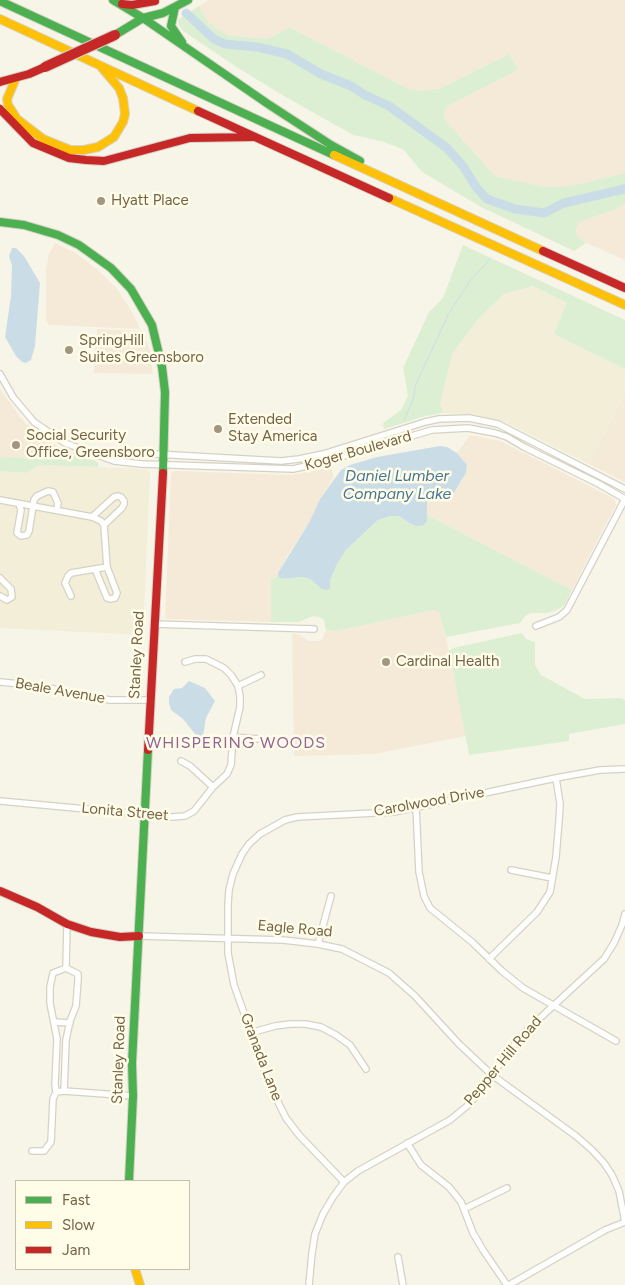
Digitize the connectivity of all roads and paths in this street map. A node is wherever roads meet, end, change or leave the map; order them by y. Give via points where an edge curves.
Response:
1 (188, 0) edge
2 (0, 1) edge
3 (156, 1) edge
4 (118, 2) edge
5 (174, 7) junction
6 (143, 18) junction
7 (0, 19) edge
8 (186, 47) junction
9 (100, 65) junction
10 (16, 78) junction
11 (0, 82) edge
12 (0, 108) edge
13 (255, 137) junction
14 (422, 196) junction
15 (0, 222) edge
16 (625, 288) edge
17 (625, 305) edge
18 (0, 374) edge
19 (94, 452) junction
20 (163, 459) junction
21 (625, 489) edge
22 (625, 499) edge
23 (0, 500) edge
24 (19, 504) junction
25 (34, 506) junction
26 (56, 510) junction
27 (92, 517) junction
28 (104, 525) junction
29 (107, 567) junction
30 (95, 569) junction
31 (0, 578) edge
32 (0, 596) edge
33 (71, 596) dead end
34 (154, 624) junction
35 (536, 626) dead end
36 (314, 630) dead end
37 (184, 662) dead end
38 (261, 675) dead end
39 (0, 682) edge
40 (238, 686) junction
41 (150, 700) junction
42 (233, 737) junction
43 (259, 740) dead end
44 (181, 761) dead end
45 (625, 769) edge
46 (556, 778) junction
47 (213, 787) junction
48 (0, 801) edge
49 (416, 806) junction
50 (144, 814) junction
51 (511, 870) dead end
52 (552, 878) junction
53 (0, 892) edge
54 (331, 896) dead end
55 (625, 914) edge
56 (67, 924) junction
57 (139, 936) junction
58 (228, 940) junction
59 (318, 944) junction
60 (489, 958) junction
61 (66, 968) junction
62 (552, 1006) junction
63 (55, 1022) junction
64 (70, 1022) junction
65 (250, 1033) junction
66 (616, 1041) dead end
67 (366, 1069) dead end
68 (492, 1075) junction
69 (64, 1091) junction
70 (56, 1092) junction
71 (133, 1096) junction
72 (407, 1143) junction
73 (32, 1151) dead end
74 (129, 1180) edge
75 (344, 1182) junction
76 (507, 1188) dead end
77 (464, 1209) junction
78 (625, 1222) edge
79 (398, 1257) dead end
80 (135, 1270) edge
81 (140, 1285) edge
82 (309, 1285) edge
83 (403, 1285) edge
84 (508, 1285) edge

1 - 5 main road
2 - 14 main road
3 - 4 main road via 132,5
3 - 6 main road
4 - 6 main road
5 - 6 main road
5 - 8 main road via 171,26
6 - 8 main road
6 - 10 main road, bridge via 115,35
7 - 9 main road
8 - 14 main road via 331,145
9 - 10 main road via 119,88 125,114 114,137 98,147 84,150 56,146 17,119 7,99
9 - 13 main road
10 - 11 main road
12 - 13 main road via 16,127 49,152 86,160 104,161 190,138
13 - 17 main road
14 - 16 main road
15 - 20 main road, Stanley Road via 24,224 79,245 111,268 136,297 152,325 162,367
18 - 19 street via 13,397 34,422 66,443
19 - 20 street
19 - 20 street via 114,460
20 - 21 street, Koger Boulevard via 299,459 424,422 469,418 501,426
20 - 22 street, Koger Boulevard via 293,469 432,430 468,428 507,437
20 - 34 main road, Stanley Road
22 - 35 street via 567,610 559,617
23 - 24 street
24 - 25 street
24 - 25 street via 17,533 21,536 29,531
25 - 26 street
25 - 26 street via 36,496 48,491 56,497
26 - 27 street
27 - 28 street
27 - 28 street via 114,497 121,497 122,508
28 - 29 street
29 - 30 street
29 - 30 street via 117,593 110,599
30 - 33 street via 68,576 65,582
31 - 32 street via 11,589 12,597 6,600
34 - 36 street
34 - 41 main road, Stanley Road
37 - 40 street via 206,659 214,662 231,675
38 - 40 street
39 - 41 street, Beale Avenue via 40,686 110,700
40 - 42 street, Lonita Street via 240,707
41 - 50 main road, Stanley Road
42 - 43 street
42 - 47 street, Lonita Street via 231,765 227,774
44 - 47 street
45 - 46 street, Carolwood Drive
46 - 49 street, Carolwood Drive
46 - 52 street via 560,804
47 - 50 street, Lonita Street via 194,811 185,816
48 - 50 street, Lonita Street
49 - 58 street, Carolwood Drive via 394,812 297,817 284,820 260,834 242,854 233,874 229,890
49 - 60 street via 419,872 424,896 430,908
50 - 57 main road, Stanley Road
51 - 52 street
52 - 60 street via 550,892 537,912
53 - 56 main road, Eagle Road
54 - 59 street
55 - 62 street, Pepper Hill Road via 604,959
56 - 57 main road, Eagle Road via 91,932
56 - 61 street
57 - 58 street, Eagle Road
57 - 71 main road, Stanley Road
58 - 59 street, Eagle Road
58 - 65 street, Granada Lane via 234,985
59 - 68 street, Eagle Road via 342,949 389,973
60 - 62 street via 502,972
61 - 63 street via 53,973 51,979 50,1003
61 - 64 street via 78,974 78,999
62 - 66 street
62 - 68 street, Pepper Hill Road via 522,1036
63 - 64 street
63 - 70 street
64 - 69 street
65 - 67 street via 290,1024 321,1027 350,1045
65 - 75 street, Granada Lane via 286,1118
68 - 72 street, Pepper Hill Road via 468,1106 450,1120
68 - 78 street, Eagle Road via 576,1136 604,1163 619,1191
69 - 70 street
69 - 71 street
70 - 73 street via 51,1142 44,1150
71 - 74 main road, Stanley Road
72 - 75 street, Pepper Hill Road
72 - 77 street via 421,1165 449,1187
75 - 82 street, Pepper Hill Road via 323,1214 315,1234
76 - 77 street
77 - 84 street via 473,1233
78 - 84 street
79 - 83 street
80 - 81 main road

